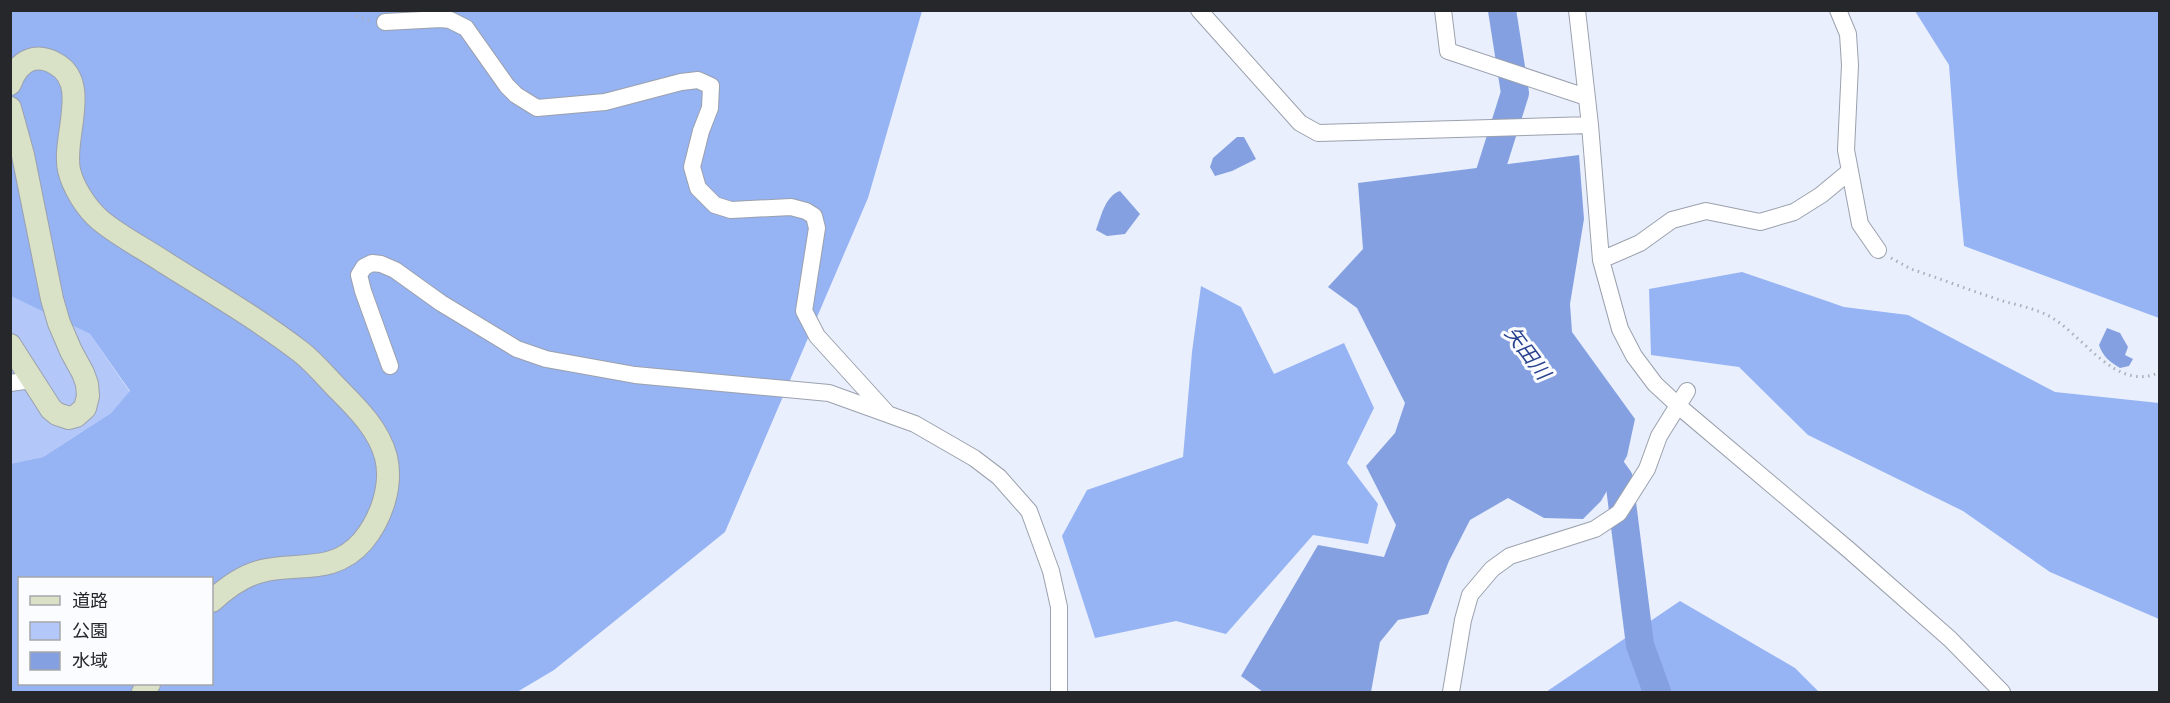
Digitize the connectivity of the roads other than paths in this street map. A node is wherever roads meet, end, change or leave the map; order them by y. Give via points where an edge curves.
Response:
1 (1199, 10) edge
2 (1443, 10) edge
3 (1577, 10) edge
4 (1838, 10) edge
5 (386, 22) dead end
6 (10, 84) edge
7 (1586, 97) junction
8 (10, 108) edge
9 (1590, 125) junction
10 (1850, 171) junction
11 (1878, 250) road end
12 (1601, 260) junction
13 (10, 345) edge
14 (390, 366) dead end
15 (21, 380) edge
16 (1683, 398) junction
17 (889, 414) junction
18 (213, 600) edge
19 (1059, 693) edge
20 (1451, 693) edge
21 (2002, 693) edge

1 - 9 street via 1300,123 1318,133
2 - 7 street via 1448,51
3 - 7 street
4 - 10 street via 1848,34 1846,150
5 - 17 street via 441,19 466,28 507,86 537,108 605,102 681,82 698,80 711,86 710,108 692,167 698,188 715,205 731,210 791,207 814,216 817,228 804,311 817,336
6 - 18 street via 20,66 36,59 53,62 66,71 75,95 69,169 75,187 98,218 303,354 361,412 386,457 387,485 382,509 361,544 345,557 324,565 259,571
7 - 9 street
8 - 15 street via 52,298 87,384 85,408 69,418 57,414
9 - 12 street
10 - 11 street via 1860,224
10 - 12 street via 1794,212 1760,222 1706,211 1672,220 1640,243
12 - 16 street via 1620,329 1634,356 1655,384
13 - 15 street
14 - 17 street via 359,275 372,263 395,270 517,349 546,359 635,375 829,393
16 - 20 street via 1659,436 1647,469 1619,513 1595,529 1510,556 1492,569 1470,595
16 - 21 street via 1942,632
17 - 19 street via 915,424 974,458 999,477 1029,511 1051,571 1059,608

